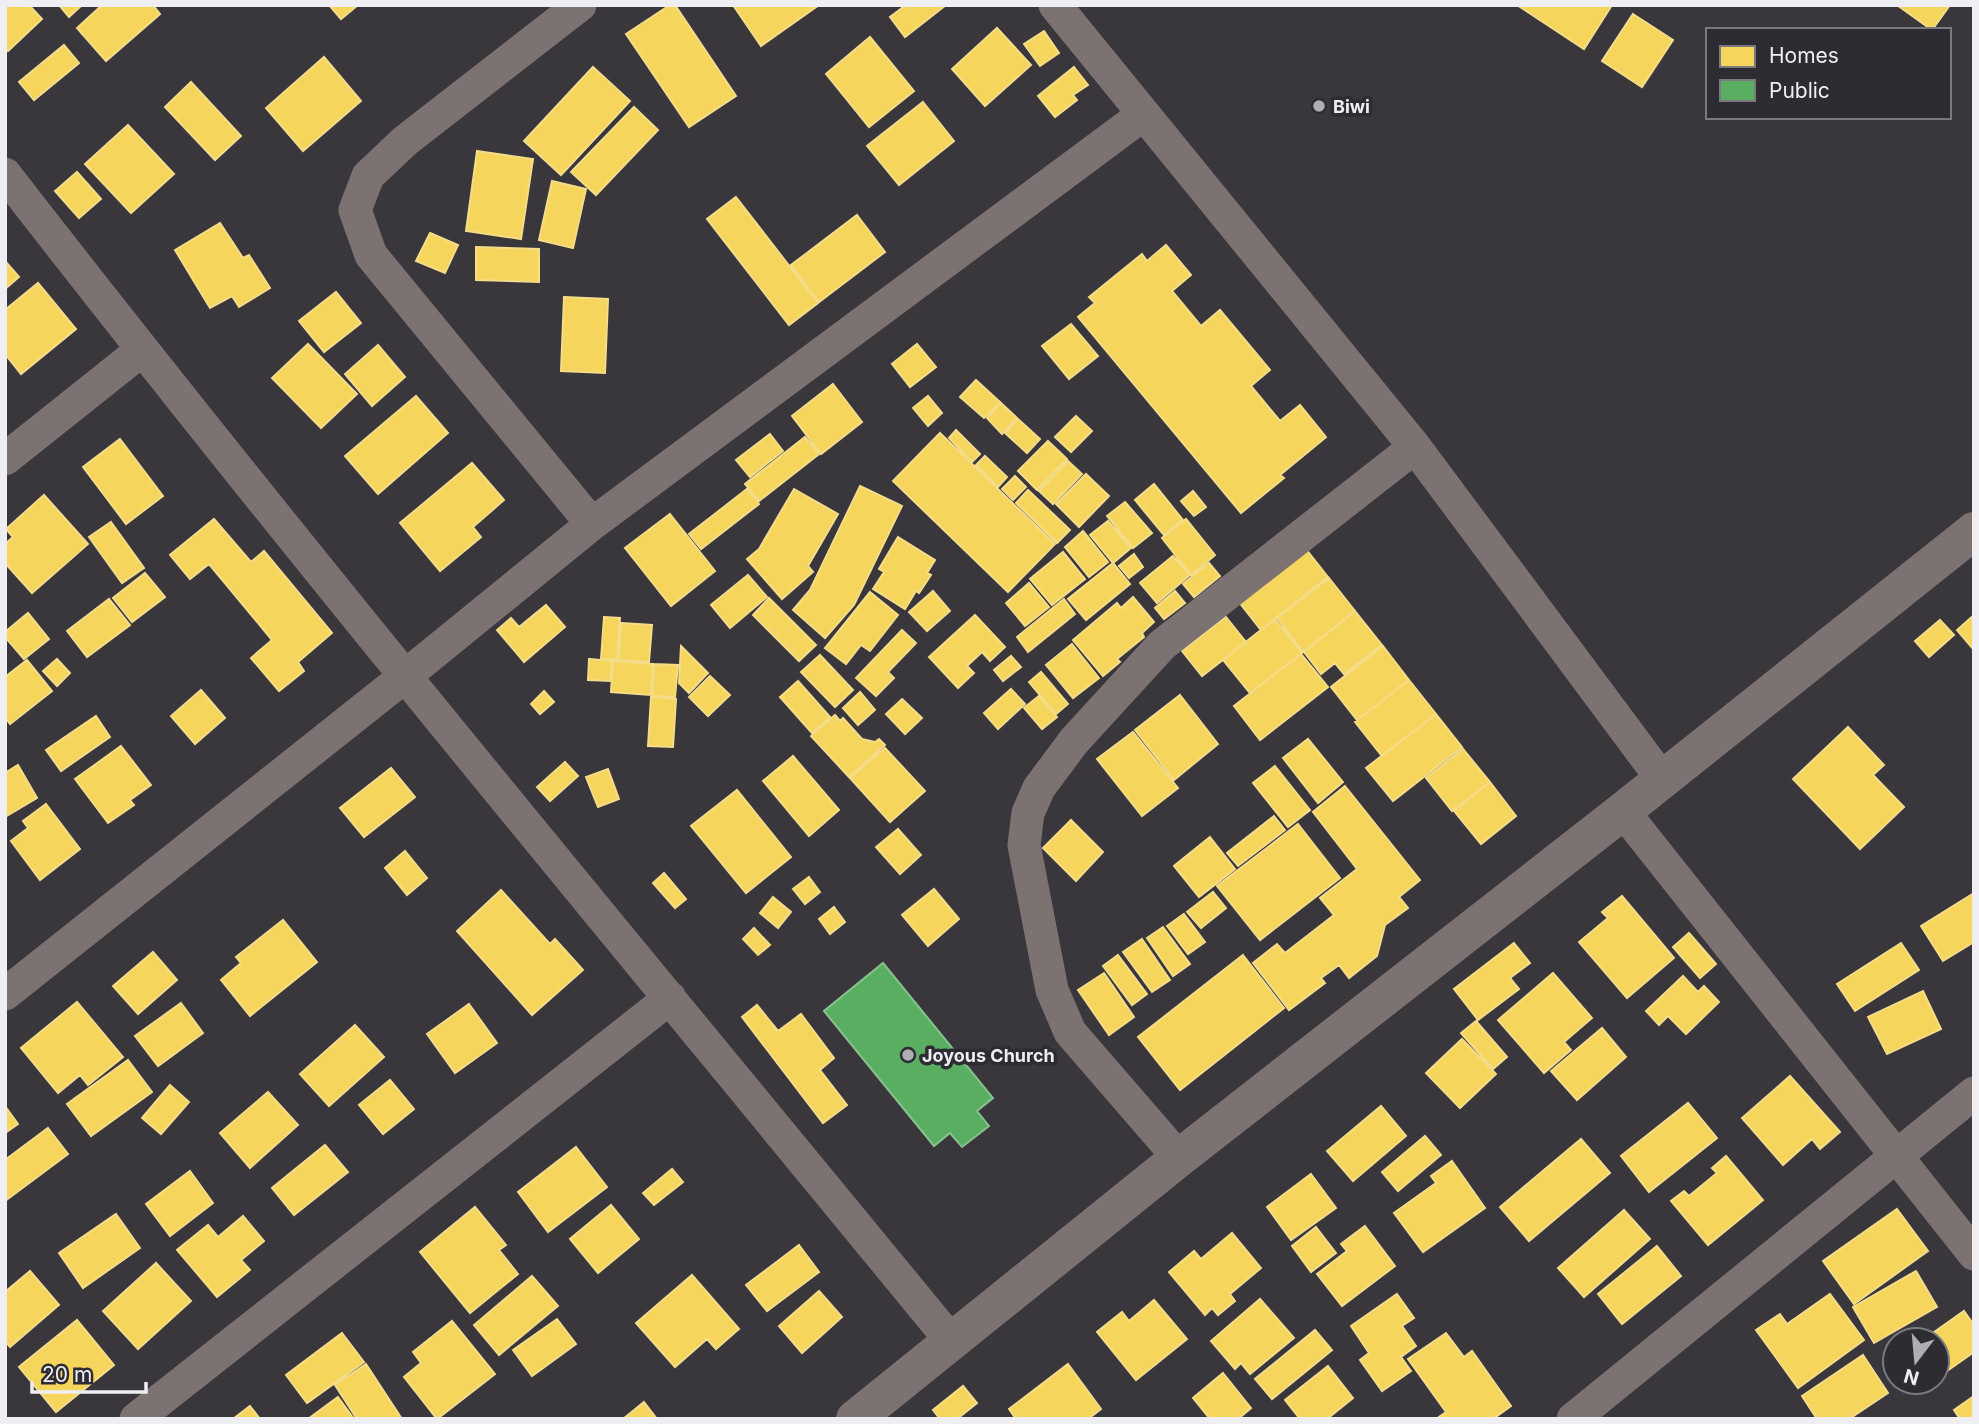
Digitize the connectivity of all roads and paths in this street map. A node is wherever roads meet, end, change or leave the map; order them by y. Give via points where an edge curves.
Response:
1 (580, 5) edge
2 (1055, 5) edge
3 (1144, 114) junction
4 (5, 174) edge
5 (142, 350) junction
6 (1415, 447) junction
7 (5, 460) edge
8 (592, 524) junction
9 (1974, 531) edge
10 (404, 677) junction
11 (1662, 779) junction
12 (1623, 811) junction
13 (5, 994) edge
14 (670, 998) junction
15 (1974, 1093) edge
16 (1896, 1155) junction
17 (1179, 1158) junction
18 (1974, 1254) edge
19 (952, 1342) junction
20 (136, 1419) edge
21 (855, 1419) edge
22 (1573, 1419) edge

1 - 8 street via 405,141 368,176 355,210 371,255
2 - 3 street
3 - 6 street
3 - 8 street
4 - 5 street
5 - 7 street
5 - 10 street
6 - 11 street
6 - 17 street via 1162,645 1074,741 1039,788 1028,813 1024,845 1052,990 1070,1032
8 - 10 street
9 - 11 street
10 - 13 street
10 - 14 street
11 - 12 street
12 - 16 street
12 - 17 street
14 - 19 street
14 - 20 street
15 - 16 street
16 - 18 street
16 - 22 street
17 - 19 street
19 - 21 street

